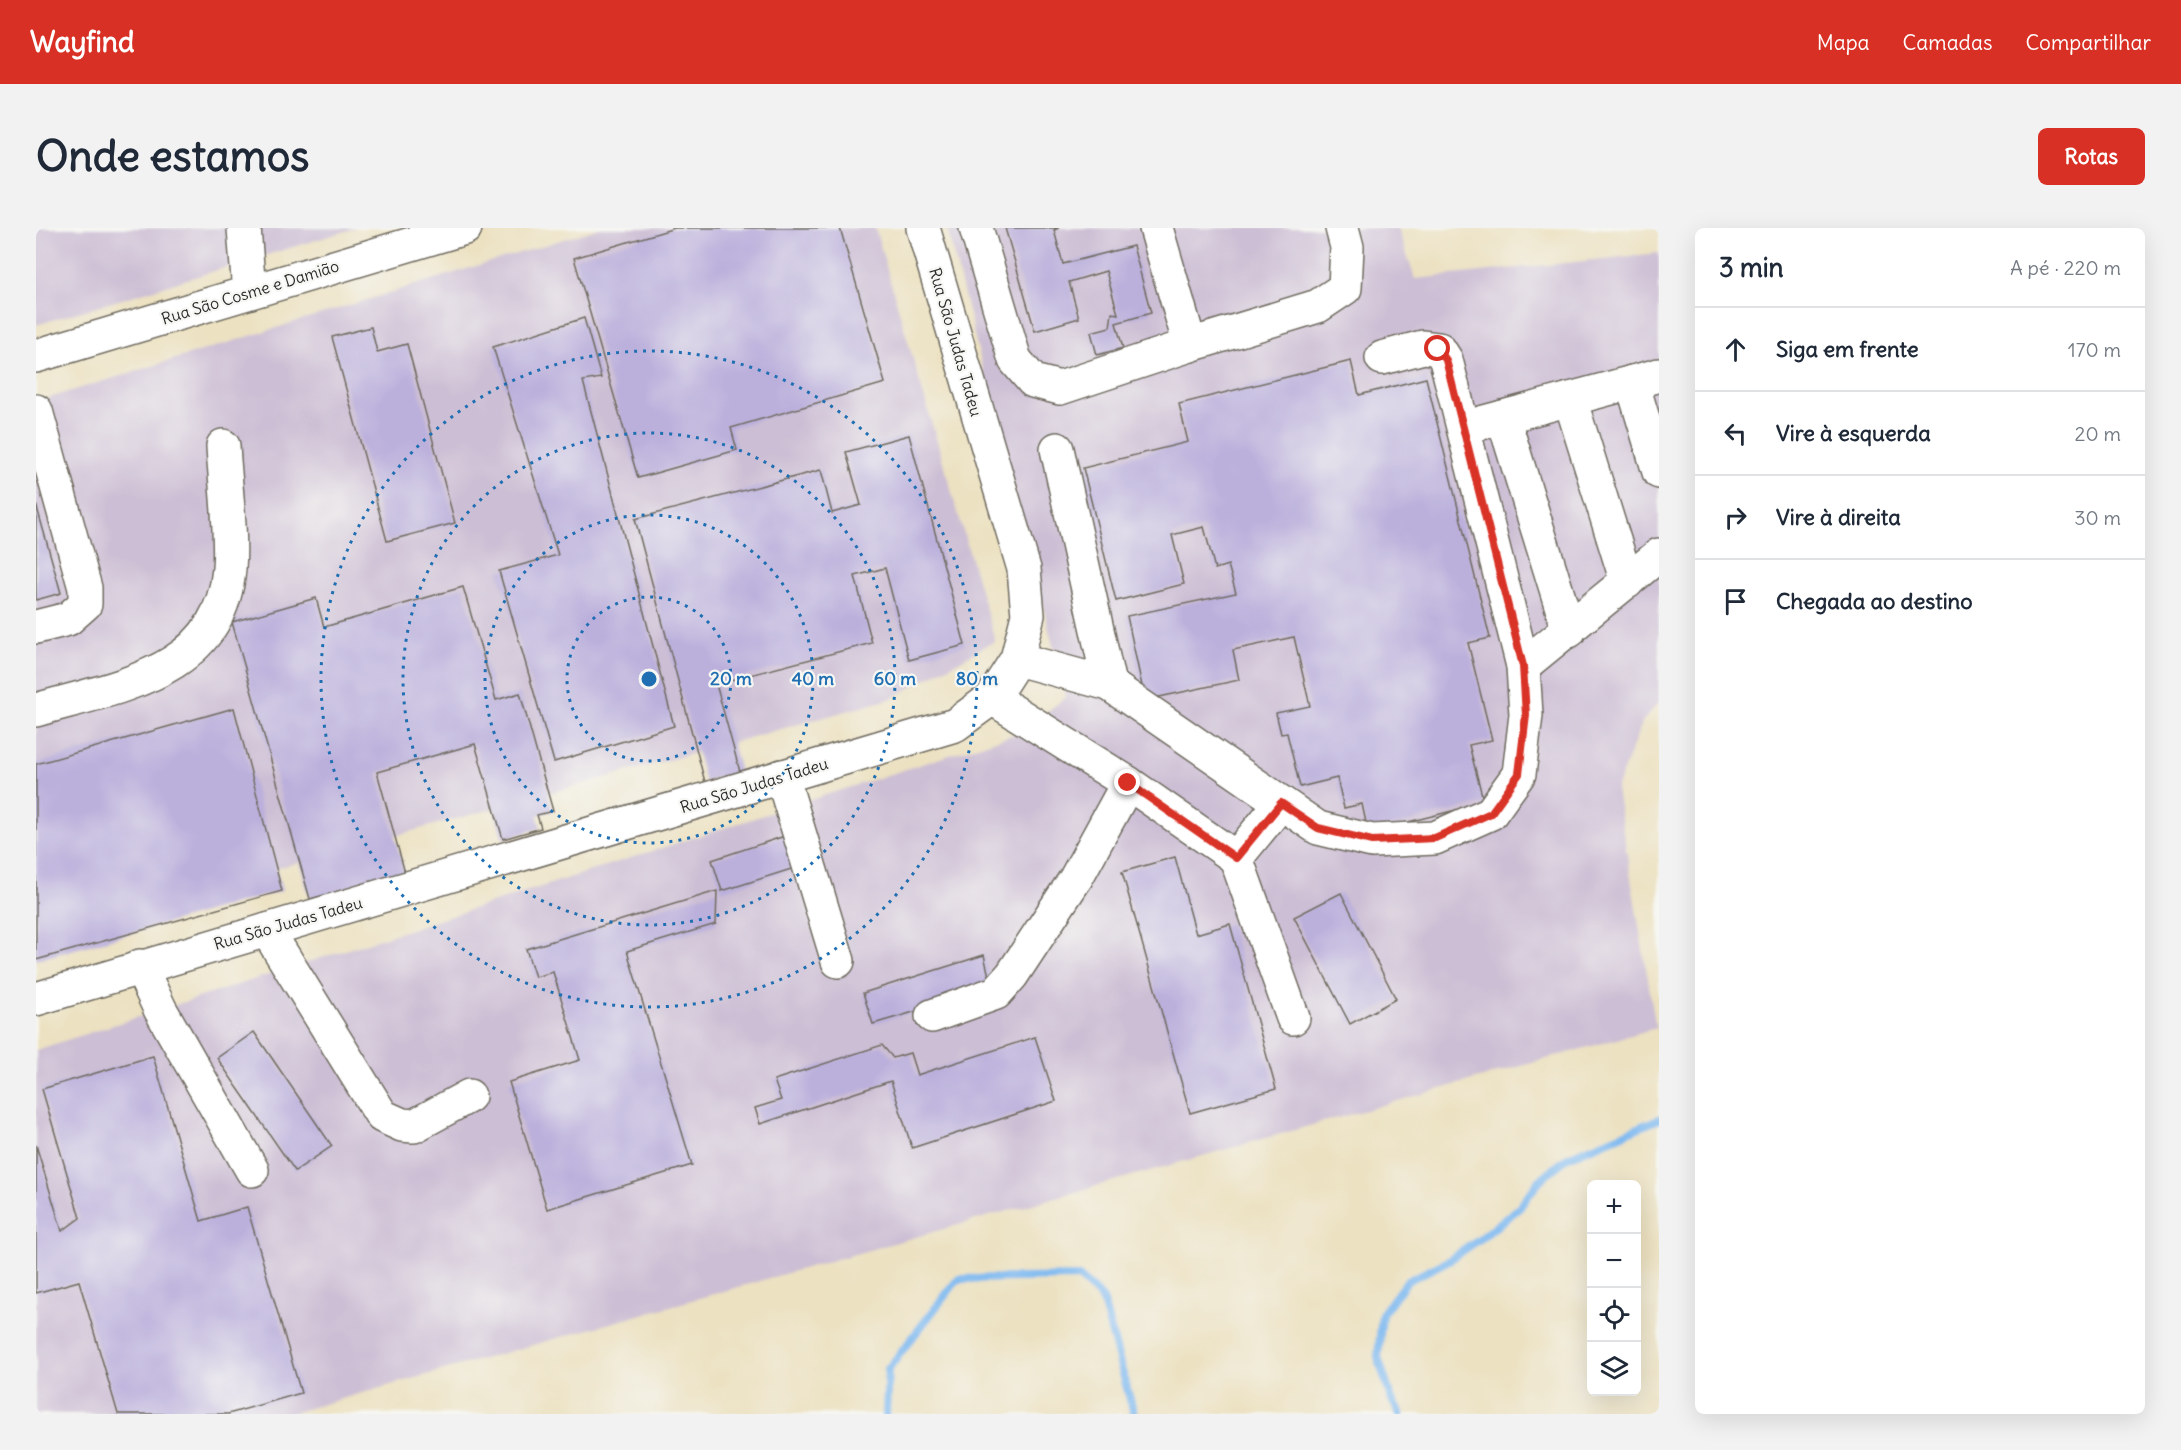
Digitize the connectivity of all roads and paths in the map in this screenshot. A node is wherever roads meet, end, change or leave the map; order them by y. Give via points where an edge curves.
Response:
1 (244, 228) edge
2 (465, 228) edge
3 (923, 228) edge
4 (976, 228) edge
5 (1156, 228) edge
6 (1342, 228) edge
7 (249, 292) junction
8 (1190, 345) junction
9 (36, 356) edge
10 (1382, 358) dead end
11 (1645, 379) edge
12 (1570, 399) junction
13 (36, 411) edge
14 (1503, 417) junction
15 (1462, 428) junction
16 (223, 446) dead end
17 (1057, 449) dead end
18 (1659, 471) edge
19 (1659, 555) edge
20 (1627, 582) junction
21 (36, 627) edge
22 (1569, 631) junction
23 (1017, 659) junction
24 (1523, 666) junction
25 (1109, 684) junction
26 (992, 698) junction
27 (36, 710) edge
28 (782, 776) junction
29 (1128, 783) junction
30 (1281, 803) junction
31 (1236, 858) junction
32 (267, 930) junction
33 (838, 961) dead end
34 (140, 966) junction
35 (36, 999) edge
36 (932, 1016) dead end
37 (1293, 1018) dead end
38 (469, 1096) dead end
39 (252, 1170) dead end

1 - 7 street
2 - 7 street, Rua São Cosme e Damião
3 - 23 street, Rua São Judas Tadeu via 1024,569 1028,615
4 - 8 street via 1015,360 1033,381 1060,388
5 - 8 street
6 - 8 street via 1347,247 1345,288 1318,306
7 - 9 street, Rua São Cosme e Damião
10 - 15 street via 1423,348 1438,349 1446,360
11 - 12 street
11 - 18 street
12 - 14 street
12 - 20 street
13 - 21 street via 85,588 85,604 68,619
14 - 15 street
14 - 22 street
15 - 24 street
16 - 27 street via 229,569 219,614 195,648 153,676
17 - 25 street
19 - 20 street
20 - 22 street
22 - 24 street
23 - 25 street
23 - 26 street, Rua São Judas Tadeu
24 - 30 street via 1526,715 1519,774 1491,813 1435,838 1372,841 1318,828
25 - 30 street
26 - 28 street, Rua São Judas Tadeu via 955,725
26 - 29 street
28 - 32 street, Rua São Judas Tadeu
28 - 33 street
29 - 31 street
29 - 36 street via 1076,878 1012,975 996,993
30 - 31 street
31 - 37 street
32 - 34 street, Rua São Judas Tadeu
32 - 38 street via 381,1116 414,1126
34 - 35 street, Rua São Judas Tadeu
34 - 39 street via 160,1009

